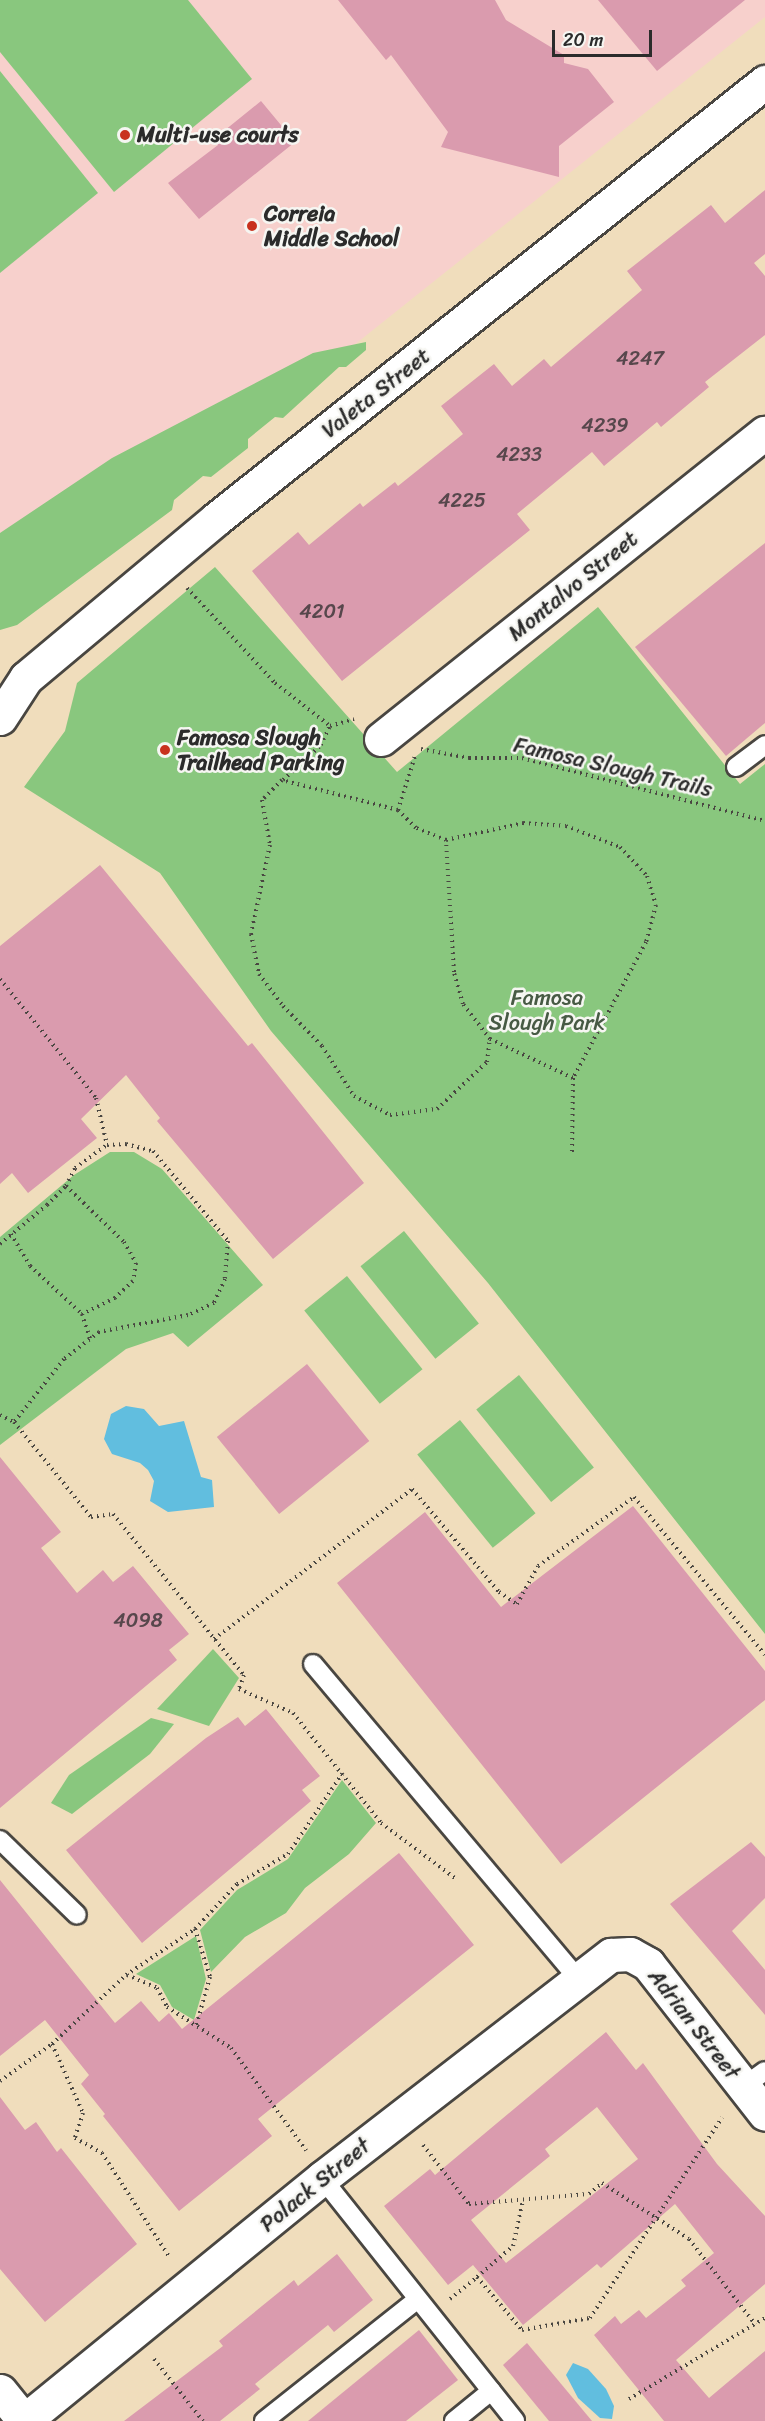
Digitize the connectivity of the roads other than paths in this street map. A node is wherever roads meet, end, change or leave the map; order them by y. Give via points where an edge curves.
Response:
1 (765, 82) edge
2 (765, 433) edge
3 (0, 718) edge
4 (381, 739) road end
5 (765, 744) edge
6 (736, 767) dead end
7 (313, 1664) dead end
8 (2, 1846) edge
9 (77, 1915) dead end
10 (611, 1955) joint
11 (578, 1979) junction
12 (754, 2079) edge
13 (765, 2114) edge
14 (322, 2178) junction
15 (418, 2299) junction
16 (0, 2391) edge
17 (491, 2391) junction
18 (24, 2421) edge
19 (264, 2421) edge
20 (454, 2421) edge
21 (515, 2421) edge

1 - 3 street, Valeta Street via 216,519 27,678
2 - 4 street, Montalvo Street
5 - 6 lane
7 - 11 lane
8 - 9 lane
10 - 11 street, Polack Street
10 - 12 street, Adrian Street via 630,1953 648,1964
11 - 14 street, Polack Street
12 - 13 street, Adrian Street
14 - 15 lane
14 - 18 street, Polack Street
15 - 17 lane
15 - 19 lane
16 - 18 street
17 - 20 lane
17 - 21 lane

